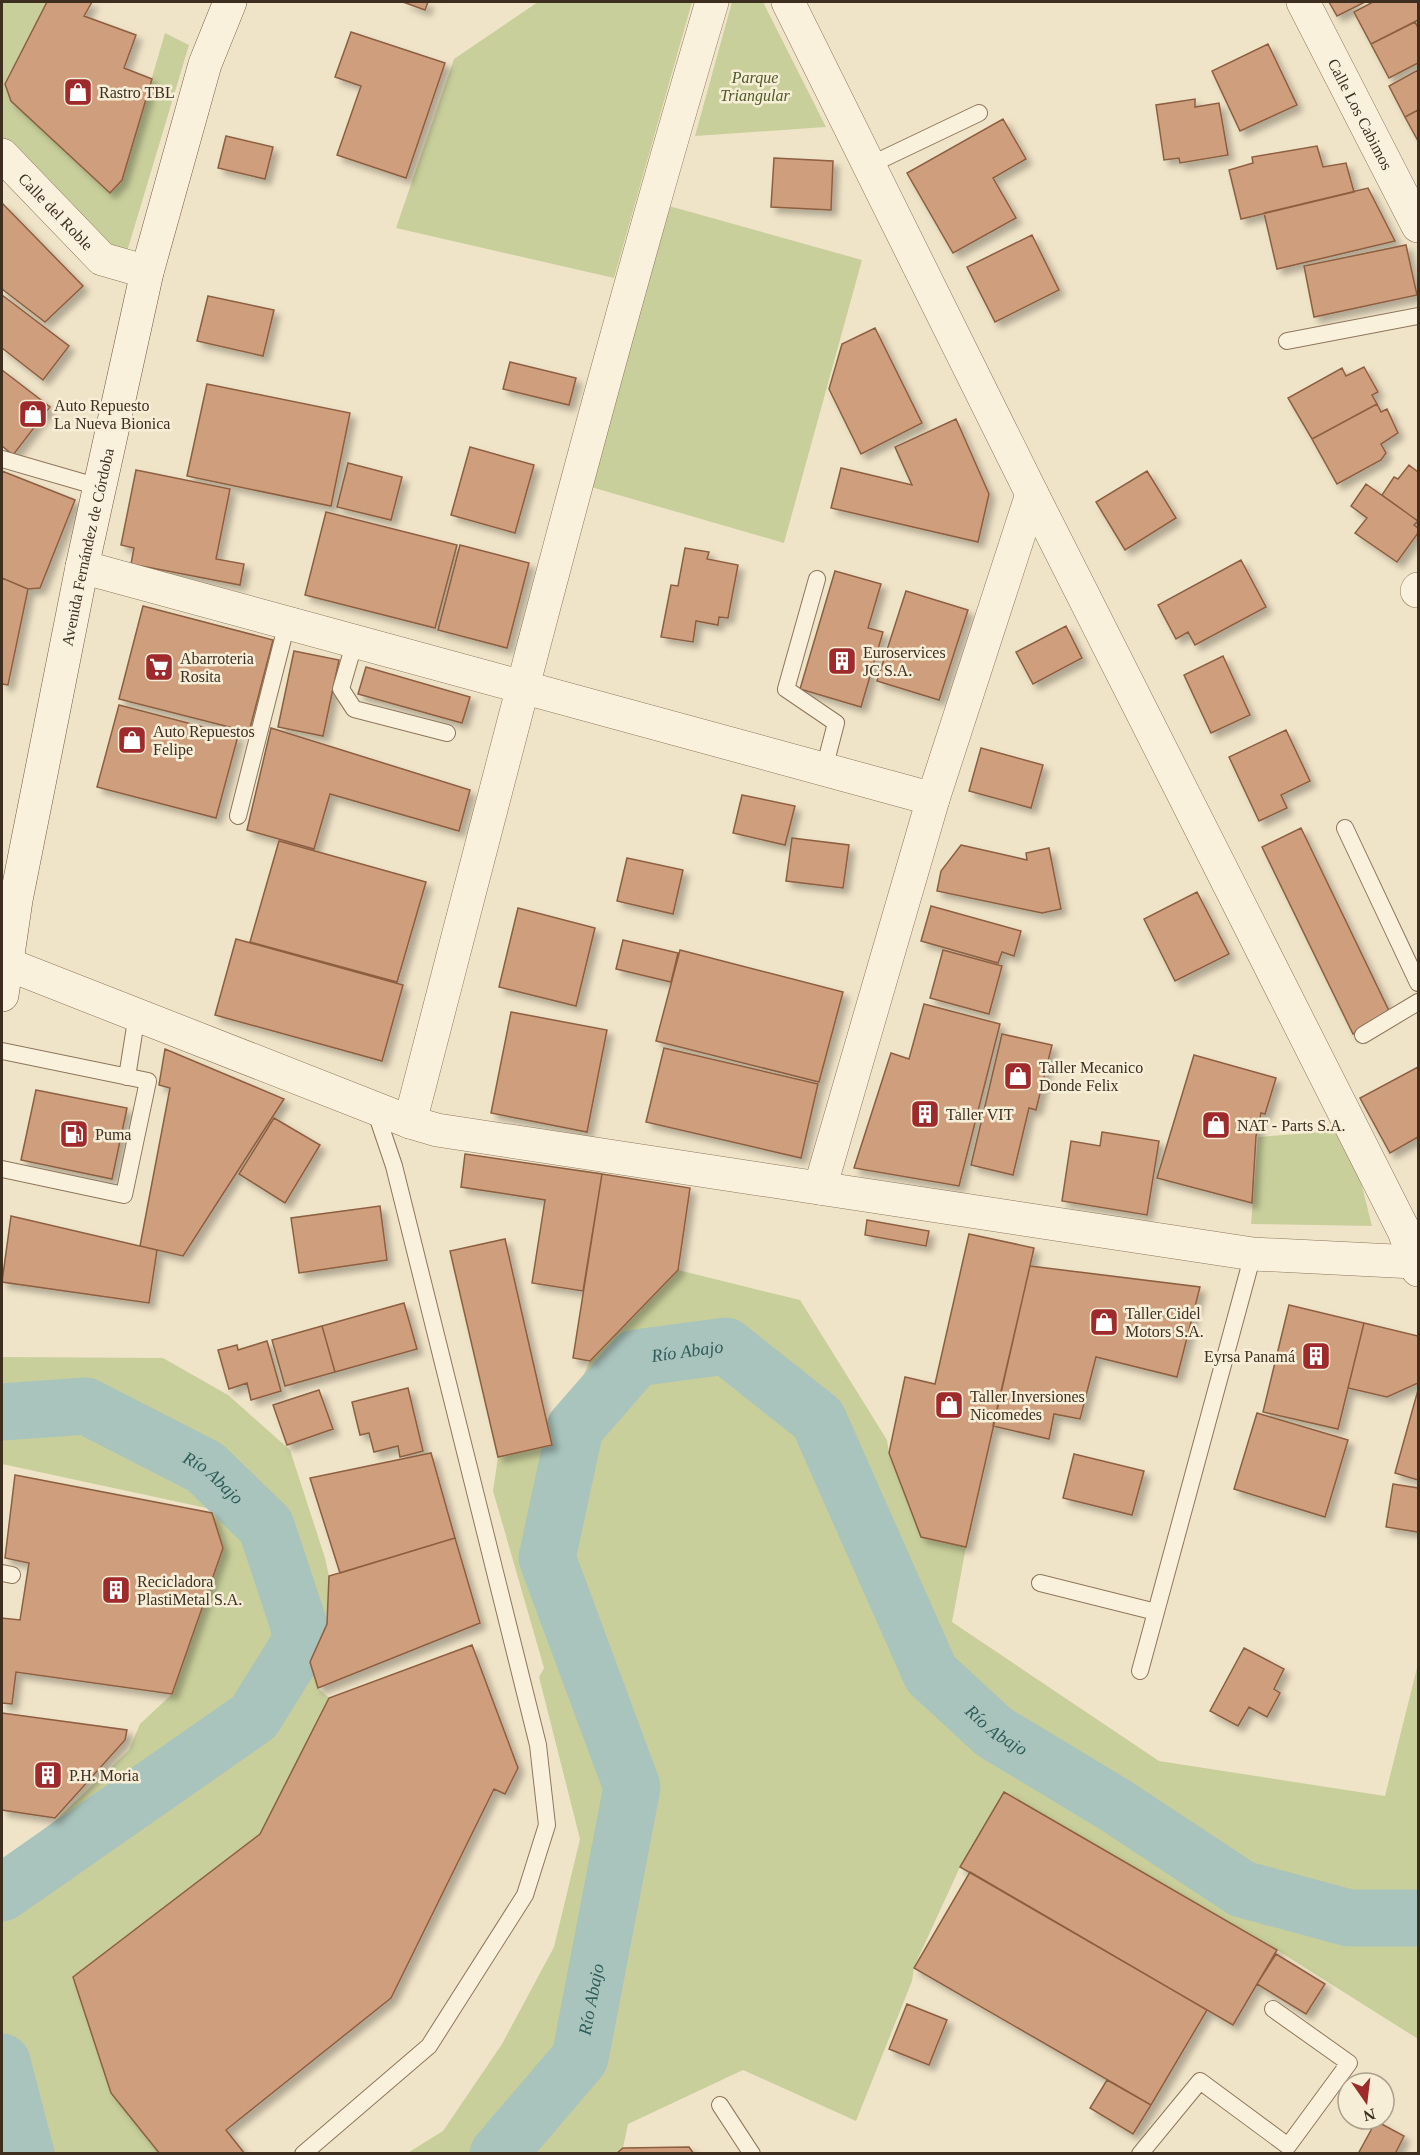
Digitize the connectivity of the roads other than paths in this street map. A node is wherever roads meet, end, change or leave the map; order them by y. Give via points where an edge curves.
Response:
1 (230, 2) edge
2 (712, 2) edge
3 (788, 2) edge
4 (1303, 2) edge
5 (979, 113) dead end
6 (2, 155) edge
7 (870, 165) junction
8 (1419, 226) edge
9 (147, 272) junction
10 (1419, 316) edge
11 (1287, 341) dead end
12 (2, 459) edge
13 (99, 488) junction
14 (1032, 494) junction
15 (82, 567) junction
16 (817, 579) dead end
17 (287, 623) junction
18 (354, 641) junction
19 (523, 686) junction
20 (447, 733) dead end
21 (824, 769) junction
22 (933, 799) junction
23 (238, 816) dead end
24 (1345, 828) dead end
25 (9, 896) edge
26 (4, 980) edge
27 (1419, 983) edge
28 (1419, 1002) edge
29 (137, 1014) junction
30 (1363, 1035) dead end
31 (2, 1051) edge
32 (127, 1077) junction
33 (374, 1106) junction
34 (410, 1122) junction
35 (2, 1169) edge
36 (820, 1188) junction
37 (1252, 1254) junction
38 (1416, 1266) edge
39 (1040, 1583) dead end
40 (1156, 1612) junction
41 (1140, 1671) dead end
42 (1273, 2009) dead end
43 (720, 2105) dead end
44 (303, 2154) edge
45 (752, 2154) edge
46 (1140, 2154) edge

1 - 9 street, Avenida Fernández de Córdoba via 205,64
2 - 19 street via 668,148
3 - 7 street
4 - 8 street, Calle Los Cabimos
5 - 7 lane
6 - 9 street, Calle del Roble via 102,259
7 - 14 street
9 - 13 street, Avenida Fernández de Córdoba
10 - 11 lane
12 - 13 lane
13 - 15 street, Avenida Fernández de Córdoba
14 - 22 street
14 - 38 street via 1404,1231
15 - 17 street
15 - 25 street, Avenida Fernández de Córdoba
16 - 21 lane via 786,689 836,723
17 - 18 street
17 - 23 lane
18 - 19 street
18 - 20 lane via 341,689 354,709
19 - 21 street
19 - 34 street
21 - 22 street
22 - 36 street
24 - 27 lane
25 - 26 street, Avenida Fernández de Córdoba
26 - 29 street
28 - 30 lane
29 - 32 lane
29 - 33 street
31 - 32 lane
32 - 35 lane via 148,1081 124,1195
33 - 34 street
33 - 44 lane via 394,1166 538,1745 547,1825 525,1895 429,2046
34 - 36 street via 437,1130
36 - 37 street
37 - 38 street
37 - 40 lane
39 - 40 lane
40 - 41 lane
42 - 46 lane via 1349,2063 1288,2146 1200,2081
43 - 45 lane

